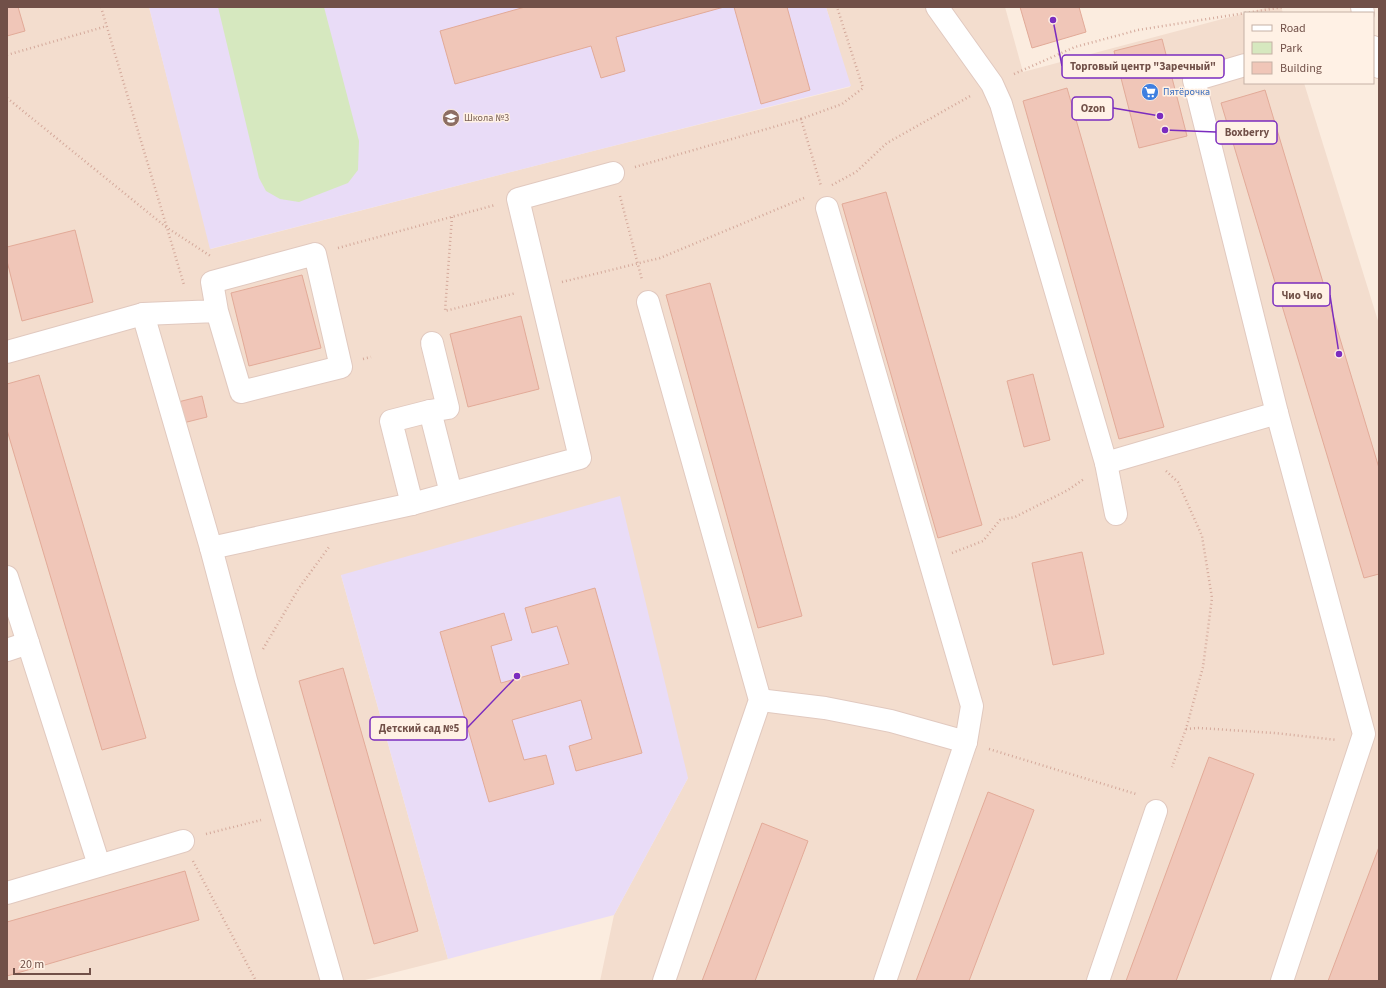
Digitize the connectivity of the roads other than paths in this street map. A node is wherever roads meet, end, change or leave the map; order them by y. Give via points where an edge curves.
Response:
1 (937, 7) edge
2 (1374, 50) edge
3 (1244, 65) edge
4 (1379, 67) edge
5 (613, 173) road end
6 (825, 199) road end
7 (648, 302) road end
8 (217, 311) junction
9 (143, 314) junction
10 (432, 343) dead end
11 (7, 352) edge
12 (430, 411) junction
13 (1277, 413) junction
14 (1106, 463) junction
15 (451, 493) junction
16 (412, 504) junction
17 (1116, 514) dead end
18 (211, 548) junction
19 (7, 577) edge
20 (28, 642) junction
21 (7, 650) edge
22 (760, 700) junction
23 (966, 742) junction
24 (1156, 812) dead end
25 (183, 841) road end
26 (99, 865) junction
27 (7, 893) edge
28 (332, 981) edge
29 (664, 981) edge
30 (885, 981) edge
31 (1098, 981) edge
32 (1282, 981) edge

1 - 14 street via 992,84 1002,104
2 - 4 street
3 - 13 street via 1194,80
5 - 15 street via 518,199 580,458
6 - 23 street via 972,706
7 - 22 street
8 - 8 street via 241,392 342,367 314,254 212,282
8 - 9 street
9 - 11 street
9 - 18 street
10 - 12 street via 448,408
12 - 15 street
12 - 16 street via 391,421
13 - 14 street
13 - 32 street via 1364,734
14 - 17 street
15 - 16 street
16 - 18 street
18 - 28 street
19 - 20 street
20 - 21 street
20 - 26 street
22 - 23 street via 825,708 891,721
22 - 29 street
23 - 30 street
24 - 31 street
25 - 26 street
26 - 27 street

